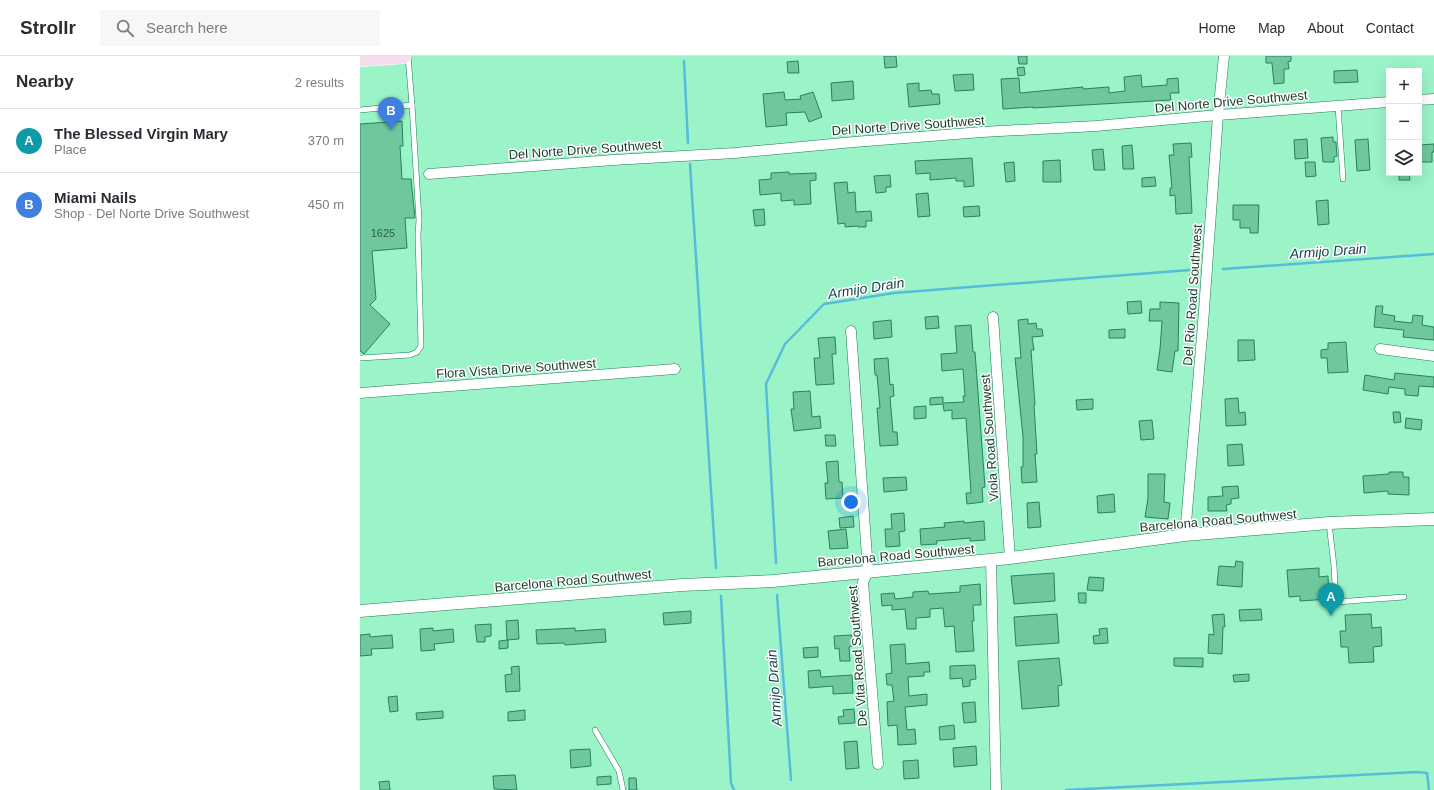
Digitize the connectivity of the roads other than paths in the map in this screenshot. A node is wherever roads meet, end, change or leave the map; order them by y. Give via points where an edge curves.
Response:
1 (403, 56) edge
2 (408, 56) edge
3 (1224, 56) edge
4 (360, 59) edge
5 (1434, 99) edge
6 (1422, 100) edge
7 (1386, 102) edge
8 (412, 105) junction
9 (1338, 106) junction
10 (360, 110) edge
11 (1218, 115) junction
12 (429, 174) dead end
13 (1343, 179) dead end
14 (993, 317) dead end
15 (851, 331) dead end
16 (1380, 349) dead end
17 (1434, 356) edge
18 (360, 358) edge
19 (675, 369) dead end
20 (360, 393) edge
21 (1434, 519) edge
22 (1329, 523) junction
23 (1185, 535) junction
24 (1010, 558) junction
25 (990, 560) junction
26 (868, 571) junction
27 (1404, 597) dead end
28 (360, 611) edge
29 (595, 730) dead end
30 (878, 764) dead end
31 (623, 790) edge
32 (996, 790) edge

1 - 4 main road
2 - 8 lane
3 - 11 street, Del Rio Road Southwest
5 - 6 street
7 - 9 street, Del Norte Drive Southwest
8 - 10 lane
8 - 18 lane via 419,220 421,346 417,352 410,355
9 - 11 street, Del Norte Drive Southwest
9 - 13 lane
11 - 12 street, Del Norte Drive Southwest
11 - 23 street, Del Rio Road Southwest
14 - 24 street, Viola Road Southwest
15 - 26 street, De Vita Road Southwest
16 - 17 street
19 - 20 street, Flora Vista Drive Southwest
21 - 22 street, Barcelona Road Southwest
22 - 23 street, Barcelona Road Southwest
22 - 27 lane via 1336,602
23 - 24 street, Barcelona Road Southwest
24 - 25 street, Barcelona Road Southwest
25 - 26 street, Barcelona Road Southwest
25 - 32 street
26 - 28 street, Barcelona Road Southwest via 773,581 682,585
26 - 30 street, De Vita Road Southwest via 863,582
29 - 31 lane via 619,771

